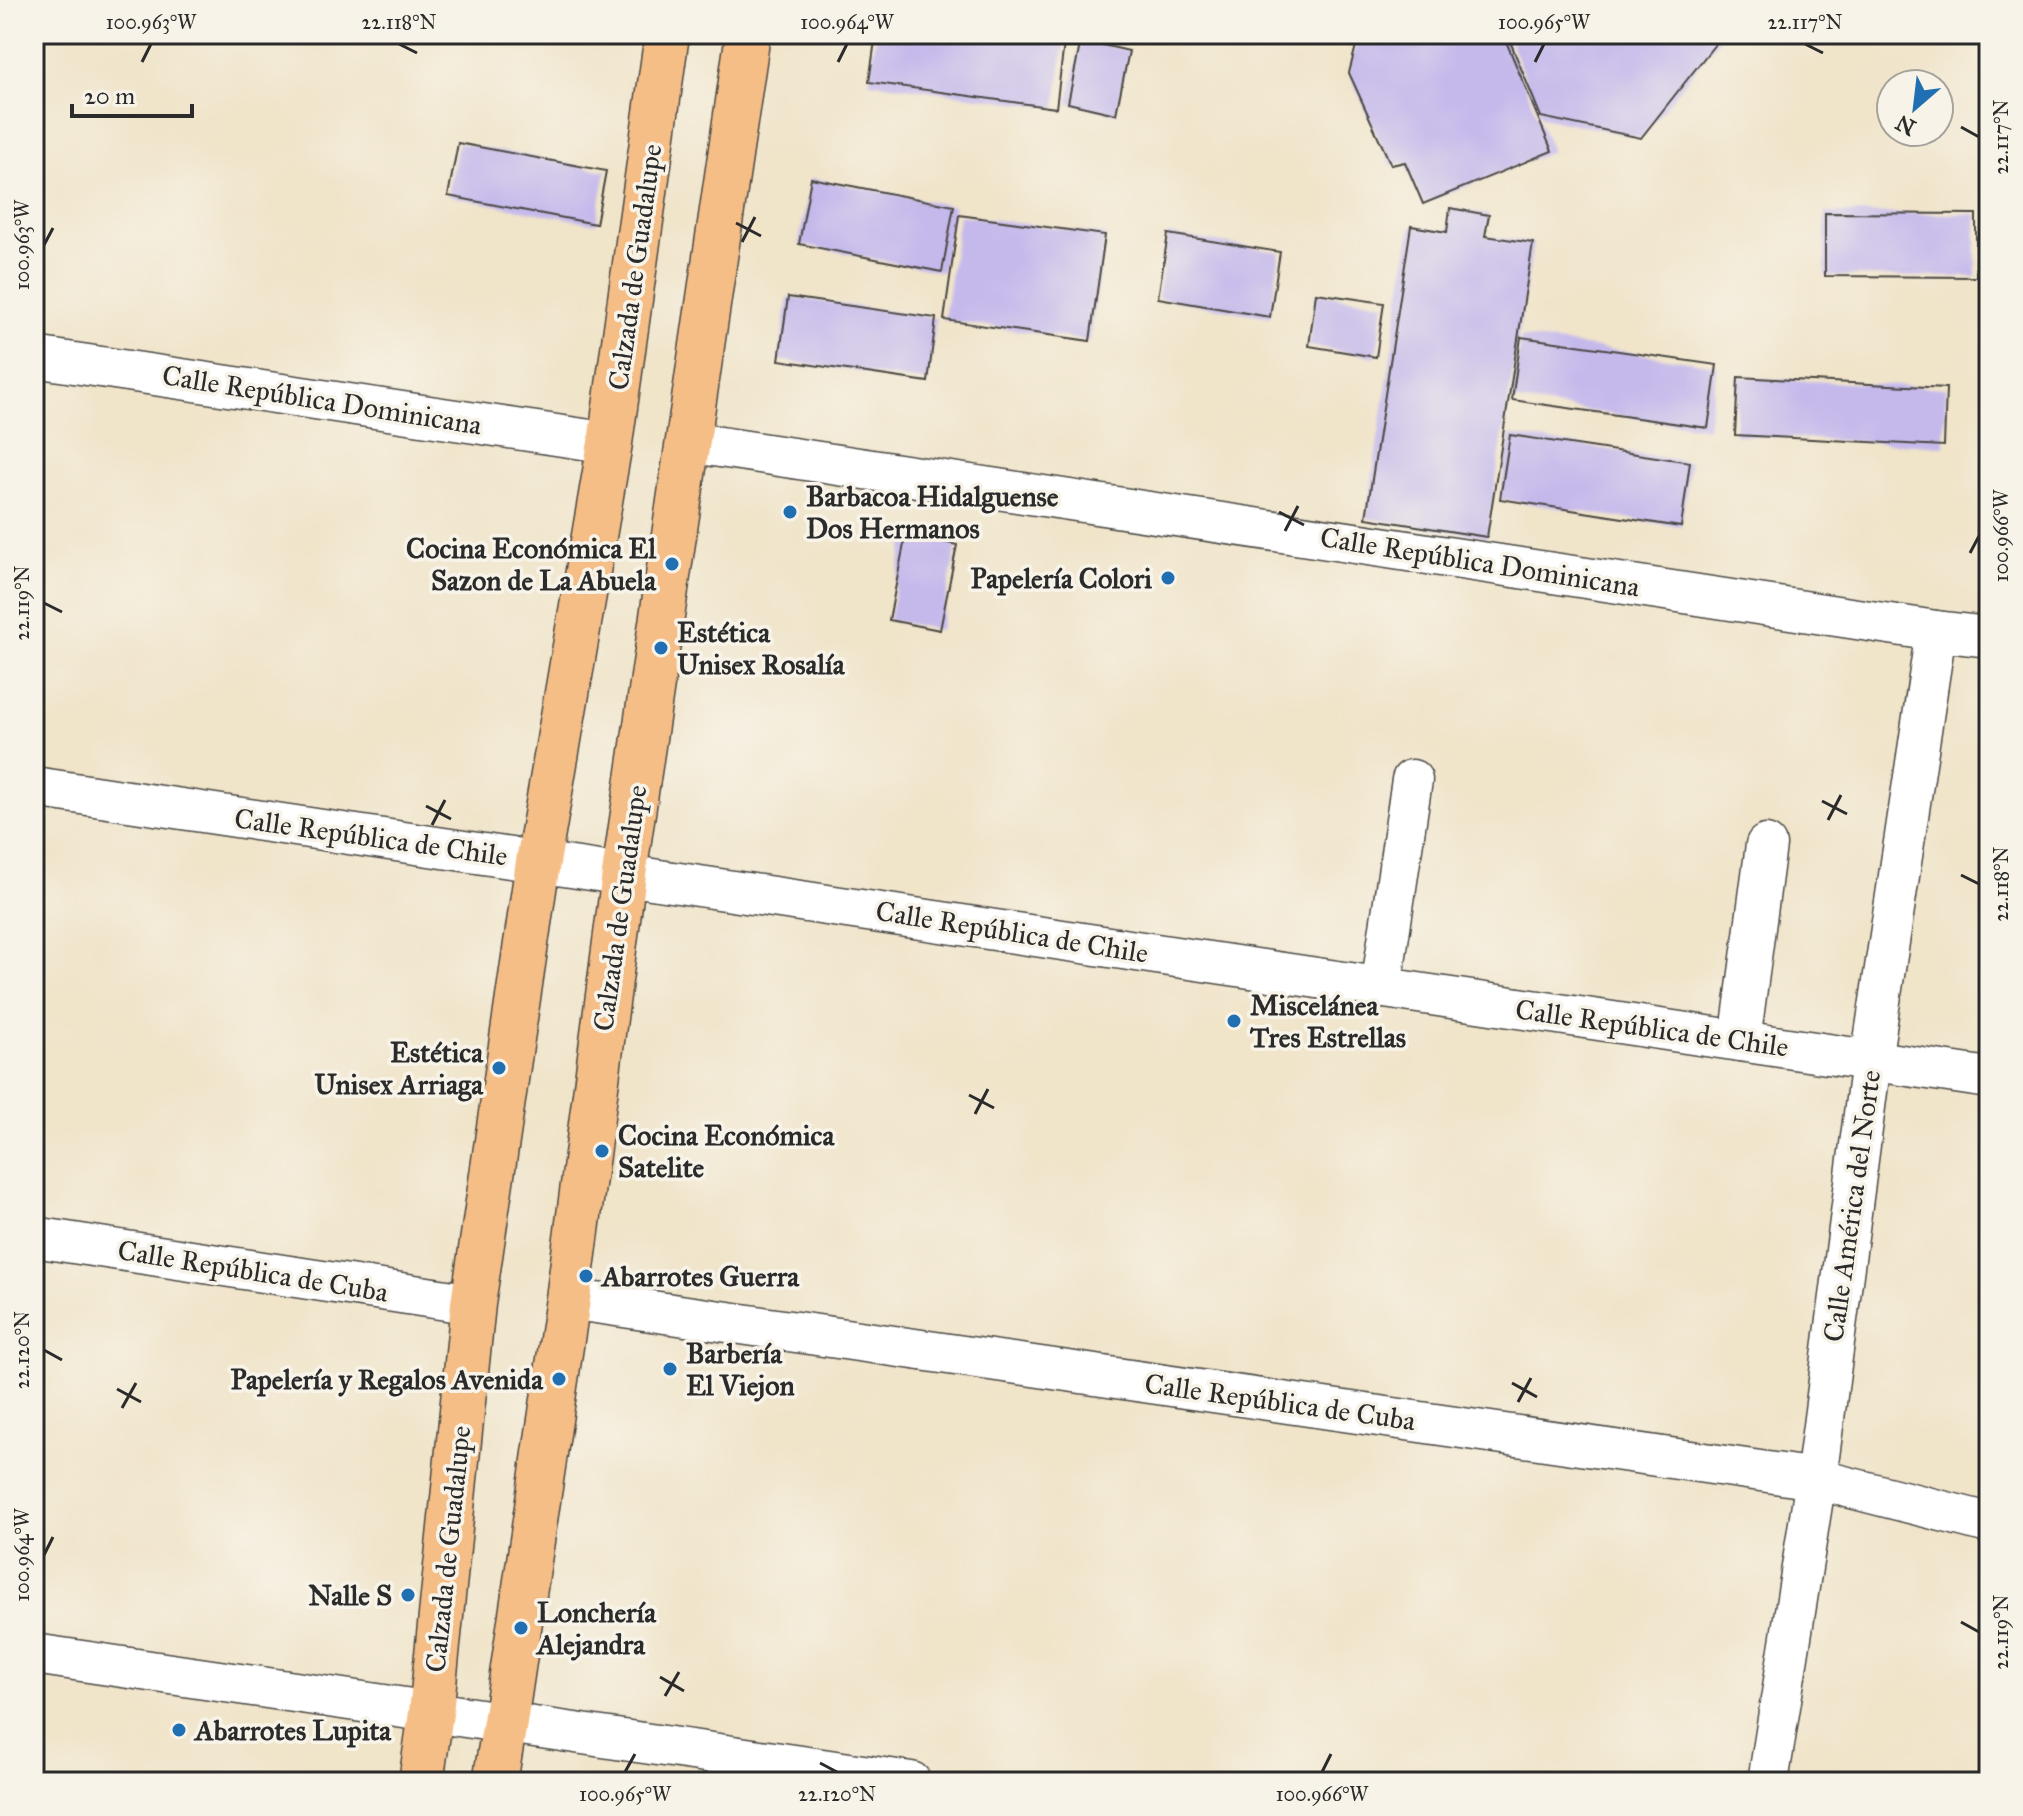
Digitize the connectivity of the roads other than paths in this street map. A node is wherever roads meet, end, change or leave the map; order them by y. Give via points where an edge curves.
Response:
1 (667, 34) edge
2 (748, 34) edge
3 (34, 357) edge
4 (687, 442) junction
5 (610, 443) junction
6 (1936, 631) junction
7 (1989, 637) edge
8 (1412, 780) dead end
9 (34, 787) edge
10 (1766, 845) dead end
11 (538, 862) junction
12 (624, 874) junction
13 (1381, 988) junction
14 (1740, 1041) junction
15 (1871, 1061) junction
16 (1989, 1078) edge
17 (34, 1237) edge
18 (568, 1299) junction
19 (473, 1304) junction
20 (1816, 1479) junction
21 (1989, 1523) edge
22 (34, 1654) edge
23 (431, 1713) junction
24 (505, 1722) junction
25 (421, 1782) edge
26 (495, 1782) edge
27 (911, 1782) edge
28 (1768, 1782) edge

1 - 5 main road, Calzada de Guadalupe
2 - 4 main road, Calzada de Guadalupe
3 - 5 street, Calle República Dominicana
4 - 6 street, Calle República Dominicana
4 - 12 main road, Calzada de Guadalupe
5 - 11 main road, Calzada de Guadalupe
6 - 7 street, Calle República Dominicana
6 - 15 street, Calle América del Norte
8 - 13 street
9 - 11 street, Calle República de Chile
10 - 14 street
11 - 12 street, Calle República de Chile
11 - 19 main road, Calzada de Guadalupe
12 - 13 street, Calle República de Chile
12 - 18 main road, Calzada de Guadalupe
13 - 14 street, Calle República de Chile
14 - 15 street, Calle República de Chile
15 - 16 street, Calle República de Chile
15 - 20 street, Calle América del Norte
17 - 19 street, Calle República de Cuba
18 - 20 street, Calle República de Cuba
18 - 24 main road, Calzada de Guadalupe
19 - 23 main road, Calzada de Guadalupe
20 - 21 street, Calle República de Cuba
20 - 28 street, Calle América del Norte
22 - 23 street
23 - 24 street
23 - 25 main road, Calzada de Guadalupe
24 - 26 main road, Calzada de Guadalupe
24 - 27 street

